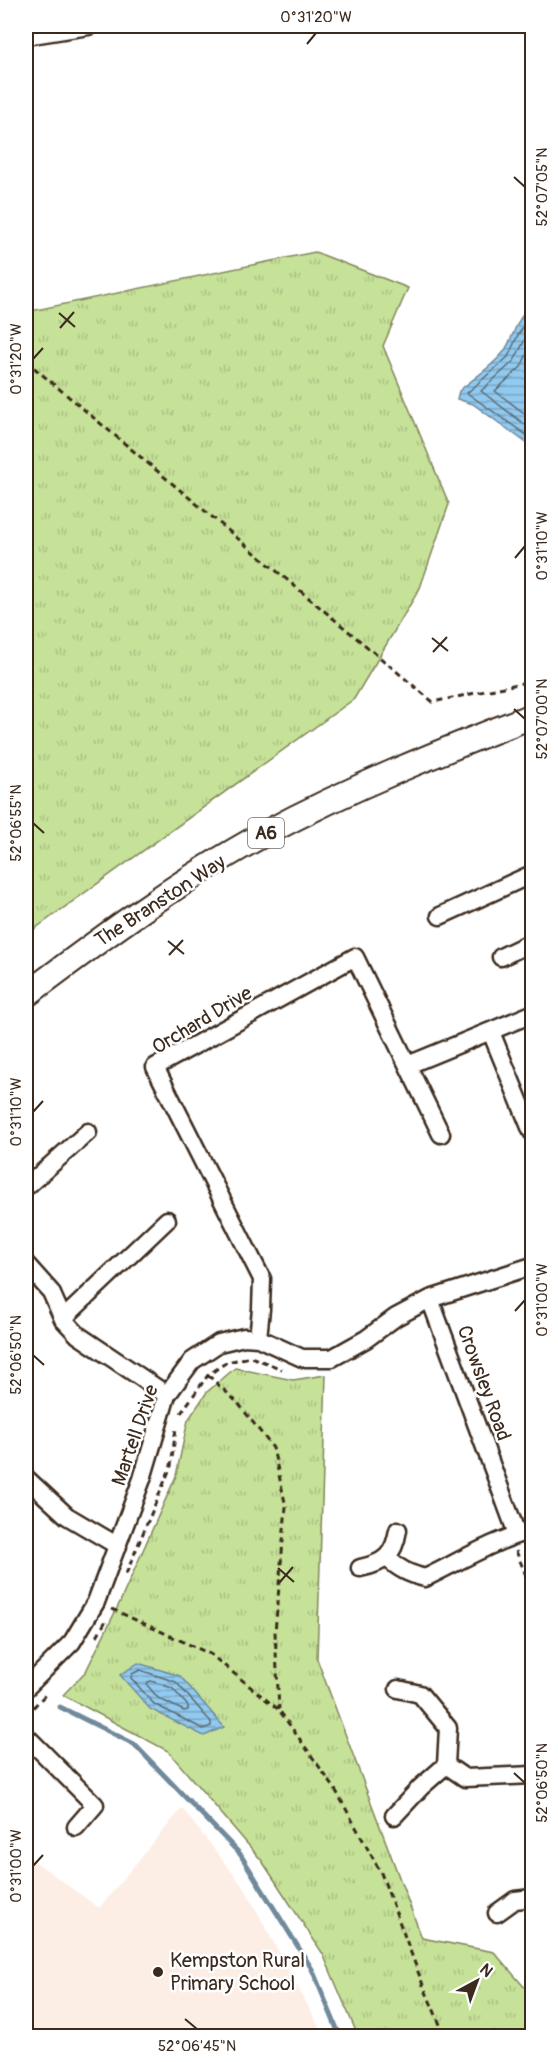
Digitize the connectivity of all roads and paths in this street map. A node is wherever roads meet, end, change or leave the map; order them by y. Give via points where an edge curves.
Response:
1 (88, 26) edge
2 (26, 36) edge
3 (26, 361) edge
4 (532, 681) edge
5 (532, 716) edge
6 (532, 874) edge
7 (440, 916) dead end
8 (532, 942) edge
9 (501, 957) dead end
10 (26, 995) edge
11 (532, 1014) edge
12 (491, 1032) junction
13 (408, 1065) junction
14 (88, 1132) dead end
15 (532, 1132) edge
16 (441, 1134) dead end
17 (26, 1187) edge
18 (167, 1220) dead end
19 (26, 1264) edge
20 (532, 1266) edge
21 (430, 1299) junction
22 (63, 1319) junction
23 (258, 1338) junction
24 (290, 1372) dead end
25 (208, 1375) junction
26 (167, 1395) junction
27 (26, 1478) edge
28 (398, 1530) dead end
29 (525, 1532) edge
30 (118, 1546) junction
31 (387, 1558) junction
32 (360, 1568) dead end
33 (126, 1576) dead end
34 (532, 1590) edge
35 (112, 1609) dead end
36 (26, 1688) edge
37 (398, 1689) dead end
38 (279, 1710) junction
39 (26, 1736) edge
40 (446, 1765) junction
41 (532, 1775) edge
42 (394, 1816) dead end
43 (76, 1827) dead end
44 (532, 1898) edge
45 (497, 1913) dead end
46 (445, 2037) edge

1 - 2 street
3 - 4 path via 433,702
5 - 10 highway, The Branston Way / A6 via 359,786 265,833 170,891
6 - 7 street
8 - 9 street
11 - 12 street
12 - 13 street
12 - 15 street
13 - 16 street, Orchard Drive
13 - 23 street, Orchard Drive via 355,957 155,1067 262,1278
14 - 17 street
18 - 22 street
19 - 22 street via 51,1292
20 - 21 street, Martell Drive
21 - 23 street, Martell Drive via 332,1358 302,1358
21 - 29 street, Crowsley Road
22 - 26 street via 78,1335
23 - 26 street, Martell Drive via 244,1336 219,1343 192,1361
24 - 25 path via 251,1357 227,1362
25 - 33 path via 177,1420 171,1466
25 - 38 path via 238,1403 273,1448 286,1507 275,1632
26 - 30 street, Martell Drive
27 - 30 street via 67,1516
28 - 31 street via 396,1544
29 - 31 street via 425,1578 408,1574
29 - 34 path via 516,1553
30 - 36 street, Martell Drive via 96,1602 72,1642
31 - 32 street
35 - 38 path via 210,1654
37 - 40 street via 420,1694 448,1728
38 - 46 path via 335,1789 381,1873
39 - 43 street via 101,1799
40 - 41 street via 465,1778
40 - 42 street
44 - 45 street via 515,1900

